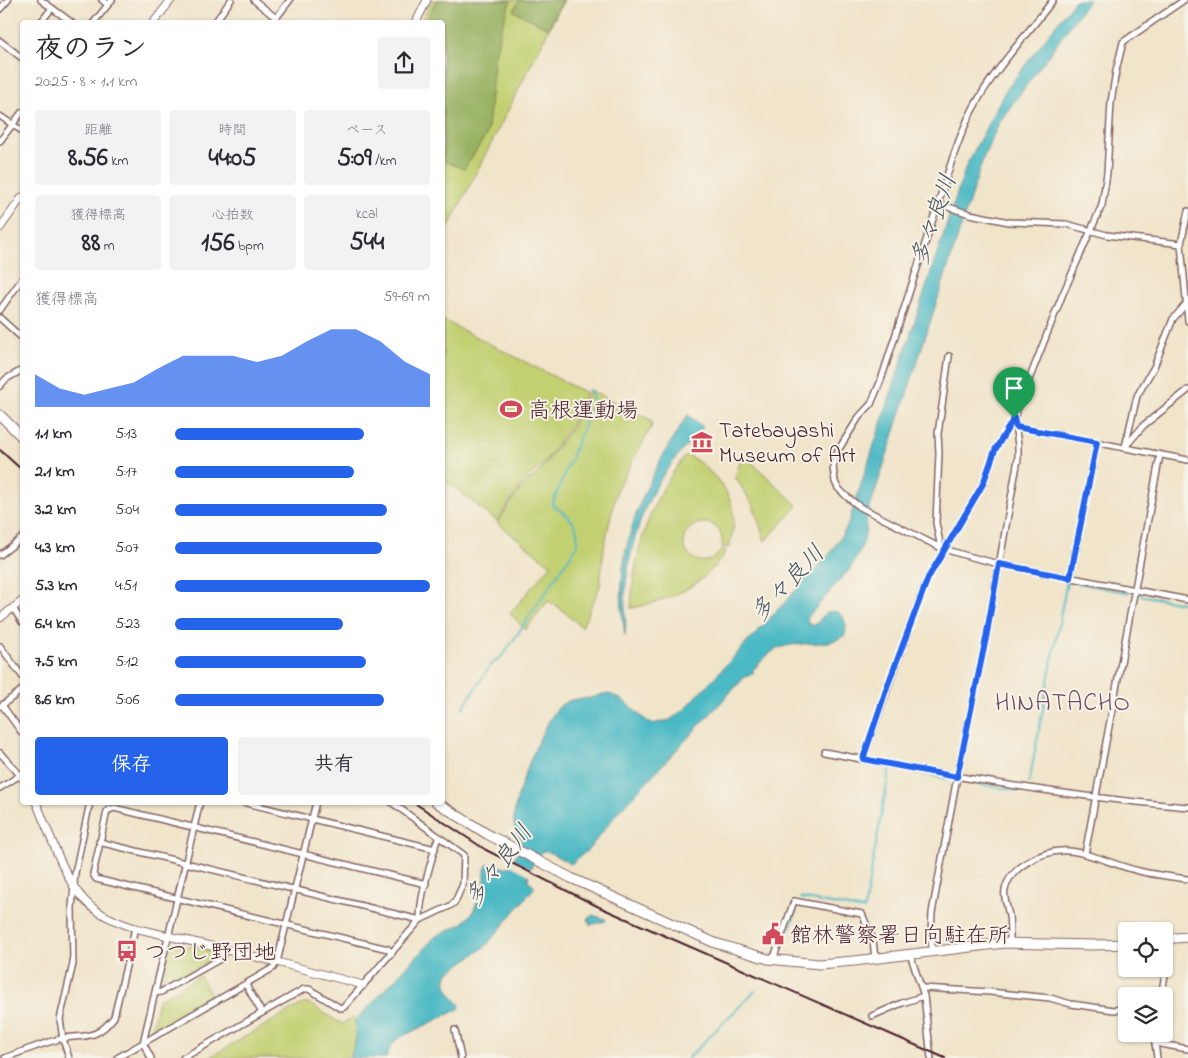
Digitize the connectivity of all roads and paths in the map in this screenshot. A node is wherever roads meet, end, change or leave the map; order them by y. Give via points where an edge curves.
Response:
1 (8, 0) edge
2 (41, 0) edge
3 (102, 0) edge
4 (171, 0) edge
5 (231, 0) edge
6 (254, 0) edge
7 (290, 0) edge
8 (427, 0) edge
9 (1053, 0) edge
10 (1184, 0) edge
11 (110, 2) edge
12 (52, 8) junction
13 (0, 9) edge
14 (43, 20) edge
15 (68, 20) edge
16 (96, 20) edge
17 (156, 20) edge
18 (216, 20) edge
19 (274, 20) edge
20 (417, 20) edge
21 (0, 41) edge
22 (20, 56) edge
23 (20, 115) edge
24 (0, 116) edge
25 (13, 124) junction
26 (20, 129) edge
27 (0, 141) edge
28 (20, 200) edge
29 (944, 206) dead end
30 (1188, 211) edge
31 (0, 228) edge
32 (1091, 230) junction
33 (1180, 244) junction
34 (20, 283) edge
35 (1186, 304) junction
36 (0, 310) edge
37 (0, 318) edge
38 (1188, 321) edge
39 (20, 336) edge
40 (949, 356) dead end
41 (20, 371) edge
42 (0, 386) edge
43 (1188, 390) edge
44 (0, 415) edge
45 (1014, 418) junction
46 (1016, 427) junction
47 (20, 435) edge
48 (1097, 442) junction
49 (1125, 448) junction
50 (1160, 455) junction
51 (1188, 460) edge
52 (20, 540) edge
53 (943, 549) junction
54 (0, 555) edge
55 (999, 564) junction
56 (1070, 578) junction
57 (1135, 590) junction
58 (1188, 600) edge
59 (20, 602) edge
60 (12, 608) junction
61 (0, 618) edge
62 (20, 619) edge
63 (0, 646) edge
64 (20, 673) edge
65 (20, 692) edge
66 (1, 706) edge
67 (20, 730) edge
68 (824, 752) dead end
69 (0, 753) edge
70 (863, 759) junction
71 (20, 774) edge
72 (20, 777) edge
73 (957, 777) junction
74 (0, 788) edge
75 (1096, 797) junction
76 (37, 805) edge
77 (89, 805) edge
78 (199, 805) edge
79 (254, 805) edge
80 (315, 805) edge
81 (394, 805) edge
82 (441, 805) edge
83 (1188, 807) edge
84 (312, 819) junction
85 (193, 828) junction
86 (439, 838) junction
87 (99, 842) junction
88 (435, 849) junction
89 (304, 854) junction
90 (1085, 854) junction
91 (186, 863) junction
92 (1188, 879) edge
93 (426, 884) junction
94 (73, 888) junction
95 (295, 889) junction
96 (177, 899) junction
97 (420, 920) junction
98 (286, 925) junction
99 (135, 928) junction
100 (168, 935) junction
101 (1188, 937) edge
102 (1173, 938) edge
103 (1010, 943) junction
104 (1118, 944) edge
105 (226, 949) junction
106 (932, 951) junction
107 (392, 953) junction
108 (910, 954) junction
109 (875, 959) junction
110 (773, 960) junction
111 (277, 962) junction
112 (246, 985) junction
113 (363, 985) junction
114 (923, 988) junction
115 (154, 994) junction
116 (924, 996) junction
117 (1118, 1009) edge
118 (262, 1013) junction
119 (872, 1016) dead end
120 (455, 1030) dead end
121 (63, 1038) junction
122 (143, 1043) junction
123 (1155, 1043) joint
124 (1188, 1049) edge
125 (5, 1058) edge
126 (69, 1058) edge
127 (117, 1058) edge
128 (151, 1058) edge
129 (183, 1058) edge
130 (461, 1058) edge
131 (931, 1058) edge
132 (1157, 1058) edge

1 - 13 street
2 - 12 street
3 - 11 street
4 - 17 street
5 - 18 street
6 - 19 street
7 - 19 street
8 - 20 street
9 - 53 street via 999,68 974,106 952,157 881,380 870,404 834,460 835,482 849,499
10 - 32 street via 1123,42 1111,102 1106,189
11 - 16 street
12 - 14 street
12 - 15 street
21 - 22 street
23 - 25 street
24 - 25 street
25 - 26 street
25 - 27 street
28 - 31 street
29 - 32 street via 1009,222 1066,224
30 - 33 street
32 - 33 street
32 - 45 street
33 - 35 street
34 - 36 street
35 - 38 street
35 - 49 street via 1173,319 1154,367 1137,396
37 - 39 street
40 - 53 street via 938,428 940,453 936,523
41 - 42 street
43 - 49 street via 1144,425
44 - 47 highway
45 - 46 street
45 - 53 street via 995,450 983,484
46 - 48 street
46 - 55 street via 1018,458
48 - 49 street
48 - 56 street
49 - 50 street
50 - 51 street
50 - 57 street
52 - 54 street
53 - 55 street
53 - 70 street via 919,600
55 - 56 street
55 - 73 street
56 - 57 street
57 - 58 street
57 - 75 street
59 - 60 street
60 - 61 street
60 - 62 street
63 - 64 street
65 - 66 street
66 - 67 street
68 - 70 street
69 - 71 street
70 - 73 street
72 - 74 street
73 - 75 street
73 - 106 street via 932,912
75 - 83 street
75 - 90 street
76 - 94 street
77 - 94 street
78 - 85 street
79 - 84 street
80 - 84 street
81 - 86 street
82 - 110 highway via 538,862 649,915 715,943
84 - 88 street
84 - 89 street
85 - 87 street via 110,809
85 - 89 street
85 - 91 street
86 - 88 street
86 - 97 street via 464,855 462,884 457,900
87 - 91 street
87 - 96 street via 93,874 96,879
88 - 93 street
89 - 93 street
89 - 95 street
90 - 92 street via 1138,871
90 - 103 street via 1055,851 1021,866 1008,880 1004,894 1010,919
91 - 95 street
91 - 96 street
93 - 97 street
94 - 99 street via 100,913
94 - 121 street via 73,964 60,1019
95 - 97 street
95 - 98 street
96 - 98 street
96 - 100 street
97 - 107 street
98 - 107 street via 388,949
98 - 111 street
99 - 100 street
99 - 121 street via 114,1017 97,1033
100 - 105 street
100 - 115 street
101 - 102 highway
103 - 104 highway
103 - 106 highway
105 - 111 street
105 - 115 street via 220,959
106 - 108 highway
107 - 113 street
108 - 109 highway
108 - 114 street
109 - 110 highway via 819,964
109 - 110 street via 873,940 862,914 794,901
111 - 112 street
111 - 113 street
112 - 118 street
112 - 122 street
113 - 118 street via 344,1008 304,989
114 - 116 street
114 - 117 street via 1050,998
115 - 122 street
116 - 119 street
116 - 131 street
118 - 129 street
120 - 130 street
121 - 125 street
121 - 126 street
122 - 127 street
122 - 128 street
123 - 124 street
123 - 132 street

